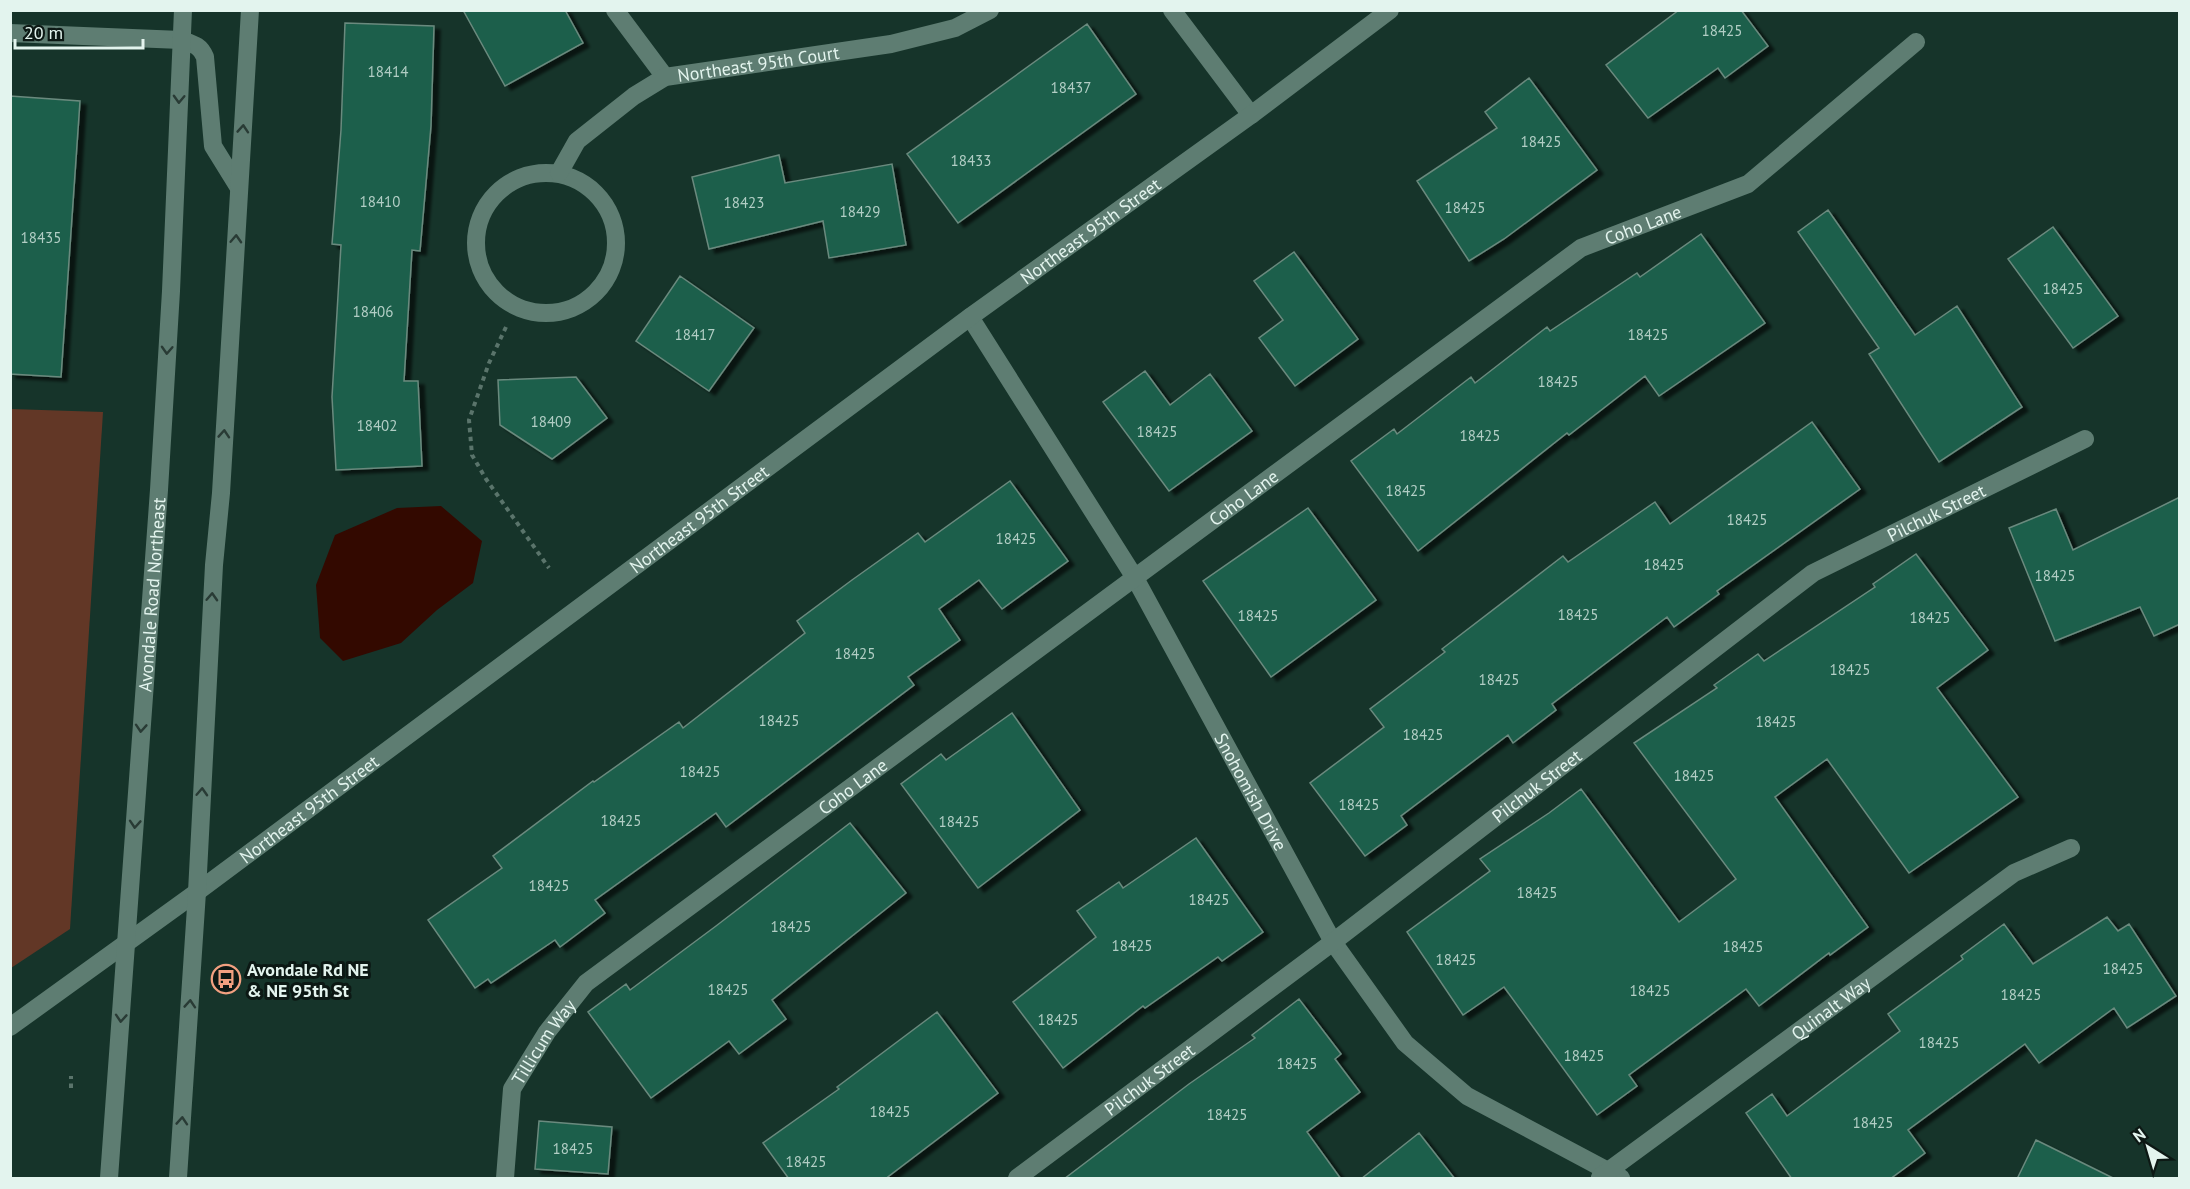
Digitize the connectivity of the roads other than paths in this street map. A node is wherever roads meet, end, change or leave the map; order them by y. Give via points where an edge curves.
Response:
1 (183, 10) edge
2 (250, 10) edge
3 (615, 10) edge
4 (990, 10) edge
5 (1172, 10) edge
6 (1390, 10) edge
7 (10, 33) edge
8 (181, 40) junction
9 (1916, 42) dead end
10 (664, 77) junction
11 (1251, 115) junction
12 (559, 173) junction
13 (239, 188) junction
14 (970, 317) junction
15 (2085, 439) dead end
16 (1135, 578) junction
17 (2071, 848) dead end
18 (197, 892) junction
19 (1333, 942) junction
20 (126, 944) junction
21 (586, 983) joint
22 (10, 1027) edge
23 (1609, 1176) edge
24 (109, 1179) edge
25 (178, 1179) edge
26 (506, 1179) edge
27 (1017, 1179) edge

1 - 8 street, Avondale Road Northeast
13 -> 2 street
3 - 10 street
4 - 10 street, Northeast 95th Court via 955,28 891,44
5 - 11 street
6 - 11 street, Northeast 95th Street
7 - 8 street
8 - 13 street via 197,45 205,57 213,146
8 -> 20 street, Avondale Road Northeast via 160,478
9 - 16 street, Coho Lane via 1748,184 1581,248
10 - 12 street, Northeast 95th Court via 577,141
11 - 14 street, Northeast 95th Street
12 - 12 street via 539,172 502,187 479,220 478,260 485,279 514,306 533,312 573,309 591,298 613,265 617,245 615,226 595,191 578,179
18 -> 13 street
14 - 16 street, Snohomish Drive
14 - 18 street, Northeast 95th Street
15 - 19 street, Pilchuk Street via 1812,573
16 - 19 street, Snohomish Drive
16 - 21 street, Coho Lane
17 - 23 street, Quinalt Way via 2014,873
18 - 20 street, Northeast 95th Street
25 -> 18 street
19 - 23 street, Snohomish Drive via 1405,1043 1467,1096
19 - 27 street, Pilchuk Street
20 - 22 street, Northeast 95th Street
20 -> 24 street, Avondale Road Northeast
21 - 26 street, Tillicum Way via 548,1032 512,1089

